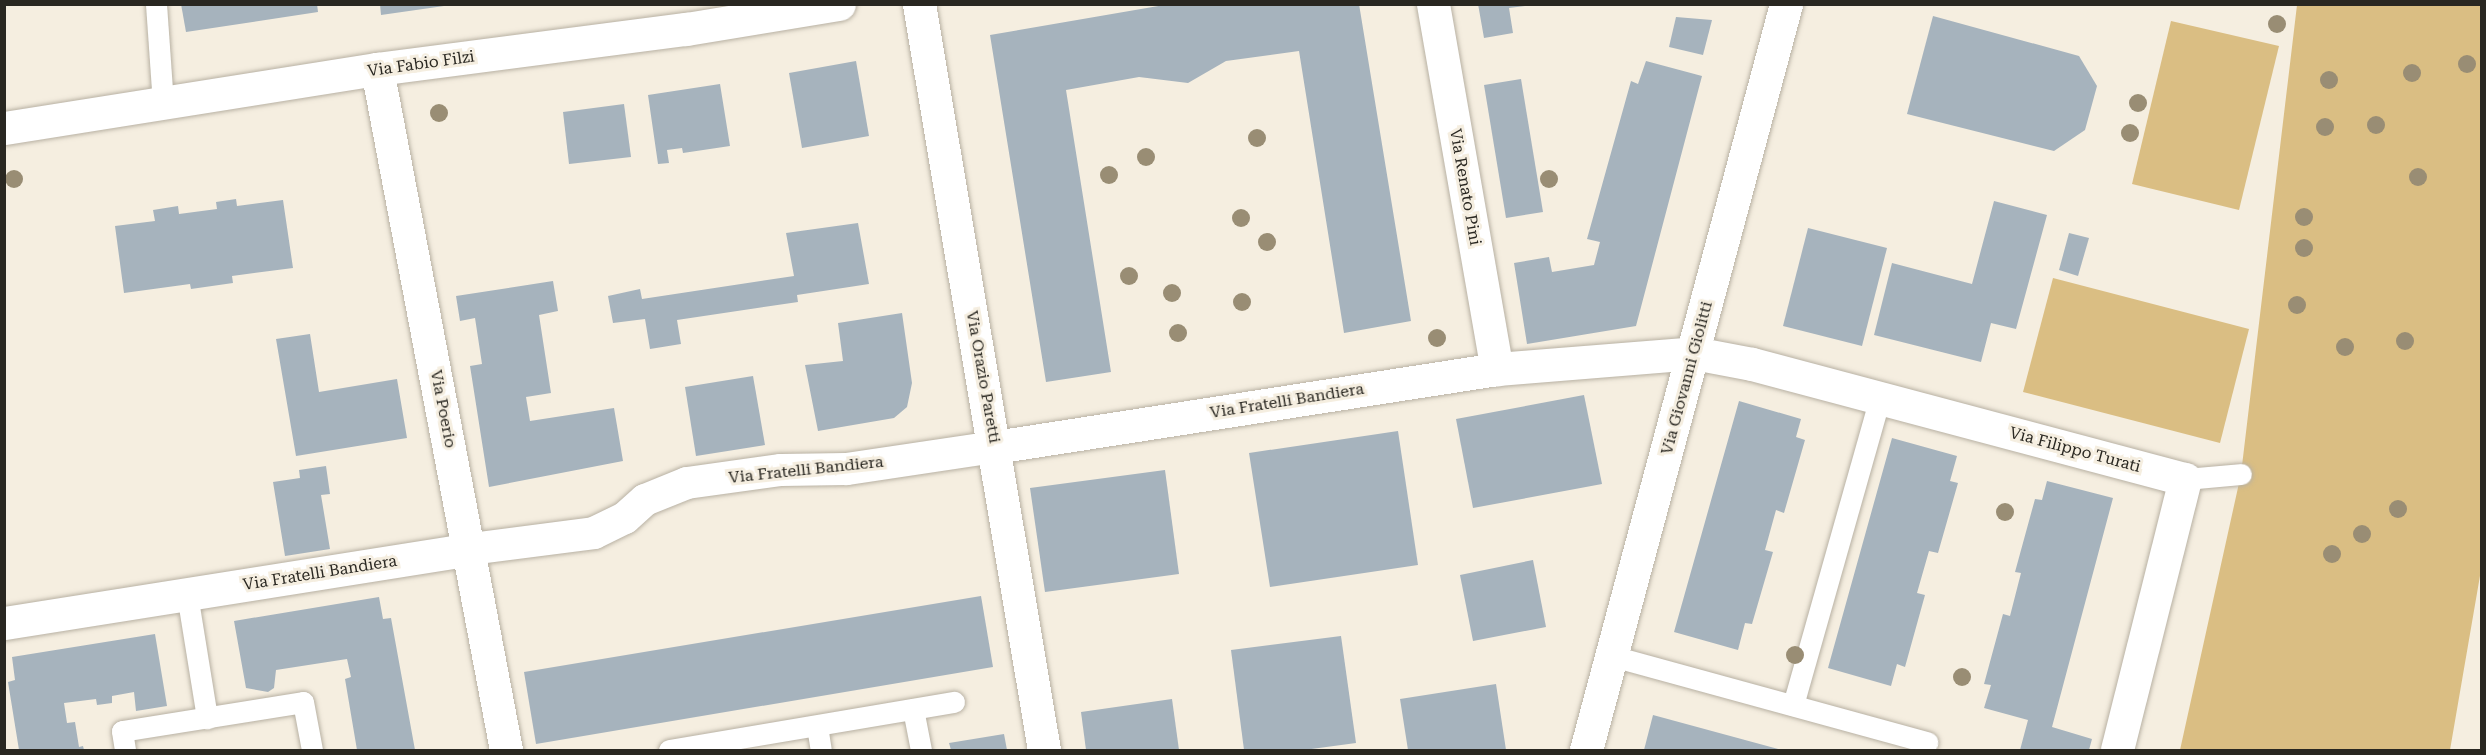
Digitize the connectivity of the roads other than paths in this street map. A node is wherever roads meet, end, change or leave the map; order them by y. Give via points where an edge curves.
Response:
1 (156, 4) edge
2 (838, 4) edge
3 (919, 4) edge
4 (1433, 4) edge
5 (1786, 4) edge
6 (742, 12) edge
7 (377, 69) junction
8 (163, 104) junction
9 (4, 128) edge
10 (1694, 353) junction
11 (1497, 369) junction
12 (1880, 398) junction
13 (995, 447) junction
14 (2241, 474) dead end
15 (2185, 479) junction
16 (471, 549) junction
17 (187, 594) junction
18 (4, 623) edge
19 (1612, 657) junction
20 (954, 702) dead end
21 (1793, 705) junction
22 (914, 709) junction
23 (207, 718) junction
24 (817, 726) junction
25 (1927, 742) dead end
26 (717, 746) edge
27 (125, 750) edge
28 (312, 750) edge
29 (506, 750) edge
30 (669, 750) edge
31 (821, 750) edge
32 (921, 750) edge
33 (1044, 750) edge
34 (1586, 750) edge
35 (2116, 750) edge

1 - 8 lane
2 - 6 street, Via Fabio Filzi
3 - 13 street, Via Orazio Paretti
4 - 11 street, Via Renato Pini
5 - 10 street, Via Giovanni Giolitti
6 - 7 street, Via Fabio Filzi
7 - 8 street, Via Fabio Filzi
7 - 16 street, Via Poerio
8 - 9 street, Via Fabio Filzi
10 - 11 street, Via Fratelli Bandiera
10 - 12 street, Via Filippo Turati
10 - 19 street, Via Giovanni Giolitti
11 - 13 street, Via Fratelli Bandiera
12 - 15 street, Via Filippo Turati
12 - 21 lane
13 - 16 street, Via Fratelli Bandiera via 848,469 780,470 687,483 645,500 625,518 594,533
13 - 33 street, Via Orazio Paretti
14 - 15 lane
15 - 35 street
16 - 17 street, Via Fratelli Bandiera
16 - 29 street, Via Poerio
17 - 18 street, Via Fratelli Bandiera
17 - 23 lane
19 - 21 lane
19 - 34 street, Via Giovanni Giolitti
20 - 22 lane
21 - 25 lane
22 - 24 lane
22 - 32 lane
23 - 27 lane via 122,731
23 - 28 lane via 303,702
24 - 26 lane
24 - 31 lane
26 - 30 lane

